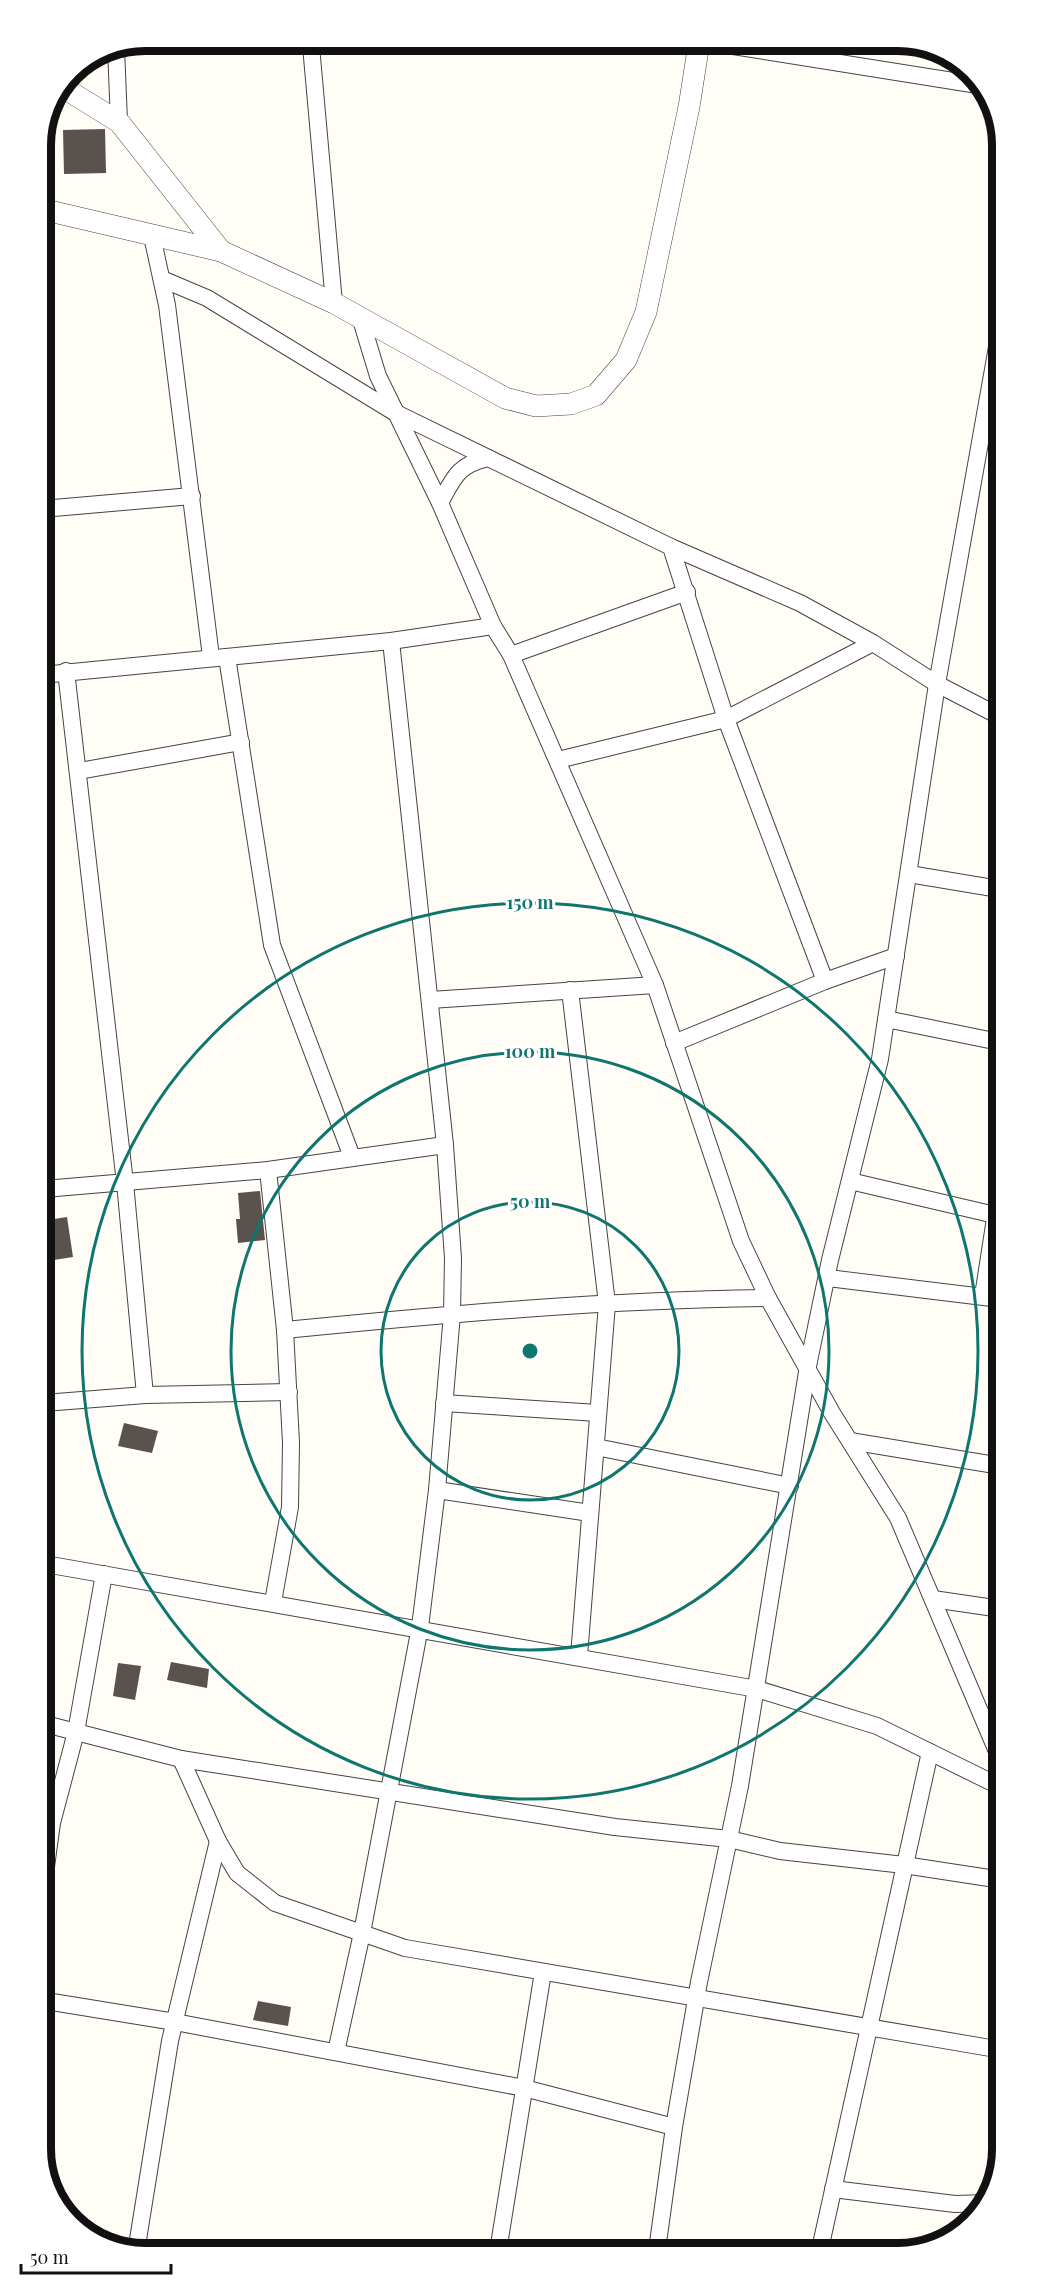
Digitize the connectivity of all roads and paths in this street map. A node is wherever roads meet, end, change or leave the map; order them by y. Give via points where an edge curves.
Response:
1 (311, 51) edge
2 (698, 51) edge
3 (764, 51) edge
4 (116, 56) edge
5 (960, 75) edge
6 (959, 82) junction
7 (968, 83) edge
8 (69, 90) edge
9 (119, 122) junction
10 (51, 211) edge
11 (152, 236) junction
12 (221, 251) junction
13 (162, 279) junction
14 (334, 303) junction
15 (361, 320) junction
16 (992, 379) edge
17 (394, 412) junction
18 (488, 458) junction
19 (192, 496) junction
20 (440, 503) junction
21 (51, 508) edge
22 (671, 547) junction
23 (687, 592) junction
24 (493, 626) junction
25 (391, 641) junction
26 (873, 643) junction
27 (512, 655) junction
28 (219, 657) junction
29 (66, 671) junction
30 (51, 674) edge
31 (937, 684) junction
32 (992, 712) edge
33 (726, 719) junction
34 (241, 742) junction
35 (558, 760) junction
36 (79, 771) junction
37 (909, 874) junction
38 (992, 888) edge
39 (896, 956) junction
40 (825, 981) junction
41 (655, 985) junction
42 (570, 990) junction
43 (430, 1000) junction
44 (886, 1019) junction
45 (992, 1041) edge
46 (674, 1043) junction
47 (445, 1145) junction
48 (351, 1157) junction
49 (268, 1170) junction
50 (850, 1181) junction
51 (125, 1183) junction
52 (51, 1188) edge
53 (992, 1214) edge
54 (992, 1235) edge
55 (828, 1278) junction
56 (983, 1296) junction
57 (768, 1298) junction
58 (992, 1298) edge
59 (607, 1304) junction
60 (452, 1314) junction
61 (285, 1330) junction
62 (808, 1366) junction
63 (289, 1392) junction
64 (145, 1395) junction
65 (51, 1402) edge
66 (444, 1403) junction
67 (598, 1413) junction
68 (850, 1441) junction
69 (596, 1446) junction
70 (992, 1465) edge
71 (790, 1486) junction
72 (437, 1490) junction
73 (590, 1513) junction
74 (51, 1565) edge
75 (104, 1574) junction
76 (933, 1599) junction
77 (273, 1602) junction
78 (992, 1608) edge
79 (420, 1628) junction
80 (579, 1656) junction
81 (757, 1689) junction
82 (51, 1726) edge
83 (76, 1732) junction
84 (992, 1740) edge
85 (930, 1752) junction
86 (181, 1759) junction
87 (992, 1782) edge
88 (388, 1791) junction
89 (51, 1830) edge
90 (729, 1839) junction
91 (218, 1842) junction
92 (904, 1865) junction
93 (992, 1878) edge
94 (362, 1933) junction
95 (543, 1972) junction
96 (698, 1999) junction
97 (51, 2002) edge
98 (175, 2022) junction
99 (868, 2028) junction
100 (992, 2048) edge
101 (336, 2052) junction
102 (524, 2088) junction
103 (674, 2127) junction
104 (833, 2188) junction
105 (974, 2203) edge
106 (138, 2243) edge
107 (499, 2243) edge
108 (658, 2243) edge
109 (821, 2243) edge

1 - 14 street
2 - 15 street via 646,312 626,360 596,395 571,405 552,406 505,398
3 - 6 street
4 - 9 street
5 - 6 street
6 - 7 street
8 - 9 street
9 - 12 street
10 - 11 street
11 - 12 street
11 - 13 street
12 - 14 street
13 - 17 street via 207,298
13 - 19 street
14 - 15 street
15 - 17 street
16 - 31 street
17 - 18 street
17 - 20 street
18 - 20 street via 459,470
18 - 22 street
19 - 21 street
19 - 28 street
20 - 24 street
22 - 23 street
22 - 26 street via 800,603
23 - 27 street
23 - 33 street
24 - 25 street
24 - 27 street
25 - 28 street
25 - 43 street
26 - 31 street
26 - 33 street
27 - 35 street
28 - 29 street
28 - 34 street
29 - 30 street
29 - 36 street
31 - 32 street
31 - 37 street
33 - 35 street
33 - 40 street
34 - 36 street
34 - 48 street via 272,945
35 - 41 street
36 - 51 street
37 - 38 street
37 - 39 street
39 - 40 street
39 - 44 street
40 - 46 street
41 - 42 street
41 - 46 street
42 - 43 street
42 - 59 street
43 - 47 street
44 - 45 street
44 - 50 street
46 - 57 street via 741,1241
47 - 48 street
47 - 60 street via 453,1258
48 - 49 street
49 - 51 street
49 - 61 street
50 - 53 street
50 - 55 street
51 - 52 street
51 - 64 street
54 - 56 street
55 - 56 street
55 - 62 street
56 - 58 street
57 - 59 street
57 - 62 street
59 - 60 street
59 - 67 street
60 - 61 street
60 - 66 street
61 - 63 street
62 - 68 street
62 - 71 street
63 - 64 street
63 - 77 street via 290,1507
64 - 65 street
66 - 67 street
66 - 72 street
67 - 69 street
68 - 70 street
68 - 76 street via 898,1518
69 - 71 street
69 - 73 street
71 - 81 street
72 - 73 street
72 - 79 street
73 - 80 street
74 - 75 street
75 - 77 street
75 - 83 street
76 - 78 street
76 - 84 street
77 - 79 street
79 - 80 street
79 - 88 street
80 - 81 street
81 - 85 street via 877,1726
81 - 90 street
82 - 83 street
83 - 86 street
83 - 89 street
85 - 87 street
85 - 92 street
86 - 88 street
86 - 91 street
88 - 90 street via 615,1827
88 - 94 street
90 - 92 street via 780,1851
90 - 96 street
91 - 94 street via 237,1873 275,1903
91 - 98 street
92 - 93 street
92 - 99 street
94 - 95 street via 405,1948
94 - 101 street
95 - 96 street
95 - 102 street
96 - 99 street
96 - 103 street
97 - 98 street
98 - 101 street
98 - 106 street
99 - 100 street
99 - 104 street
101 - 102 street
102 - 103 street
102 - 107 street
103 - 108 street
104 - 105 street
104 - 109 street

